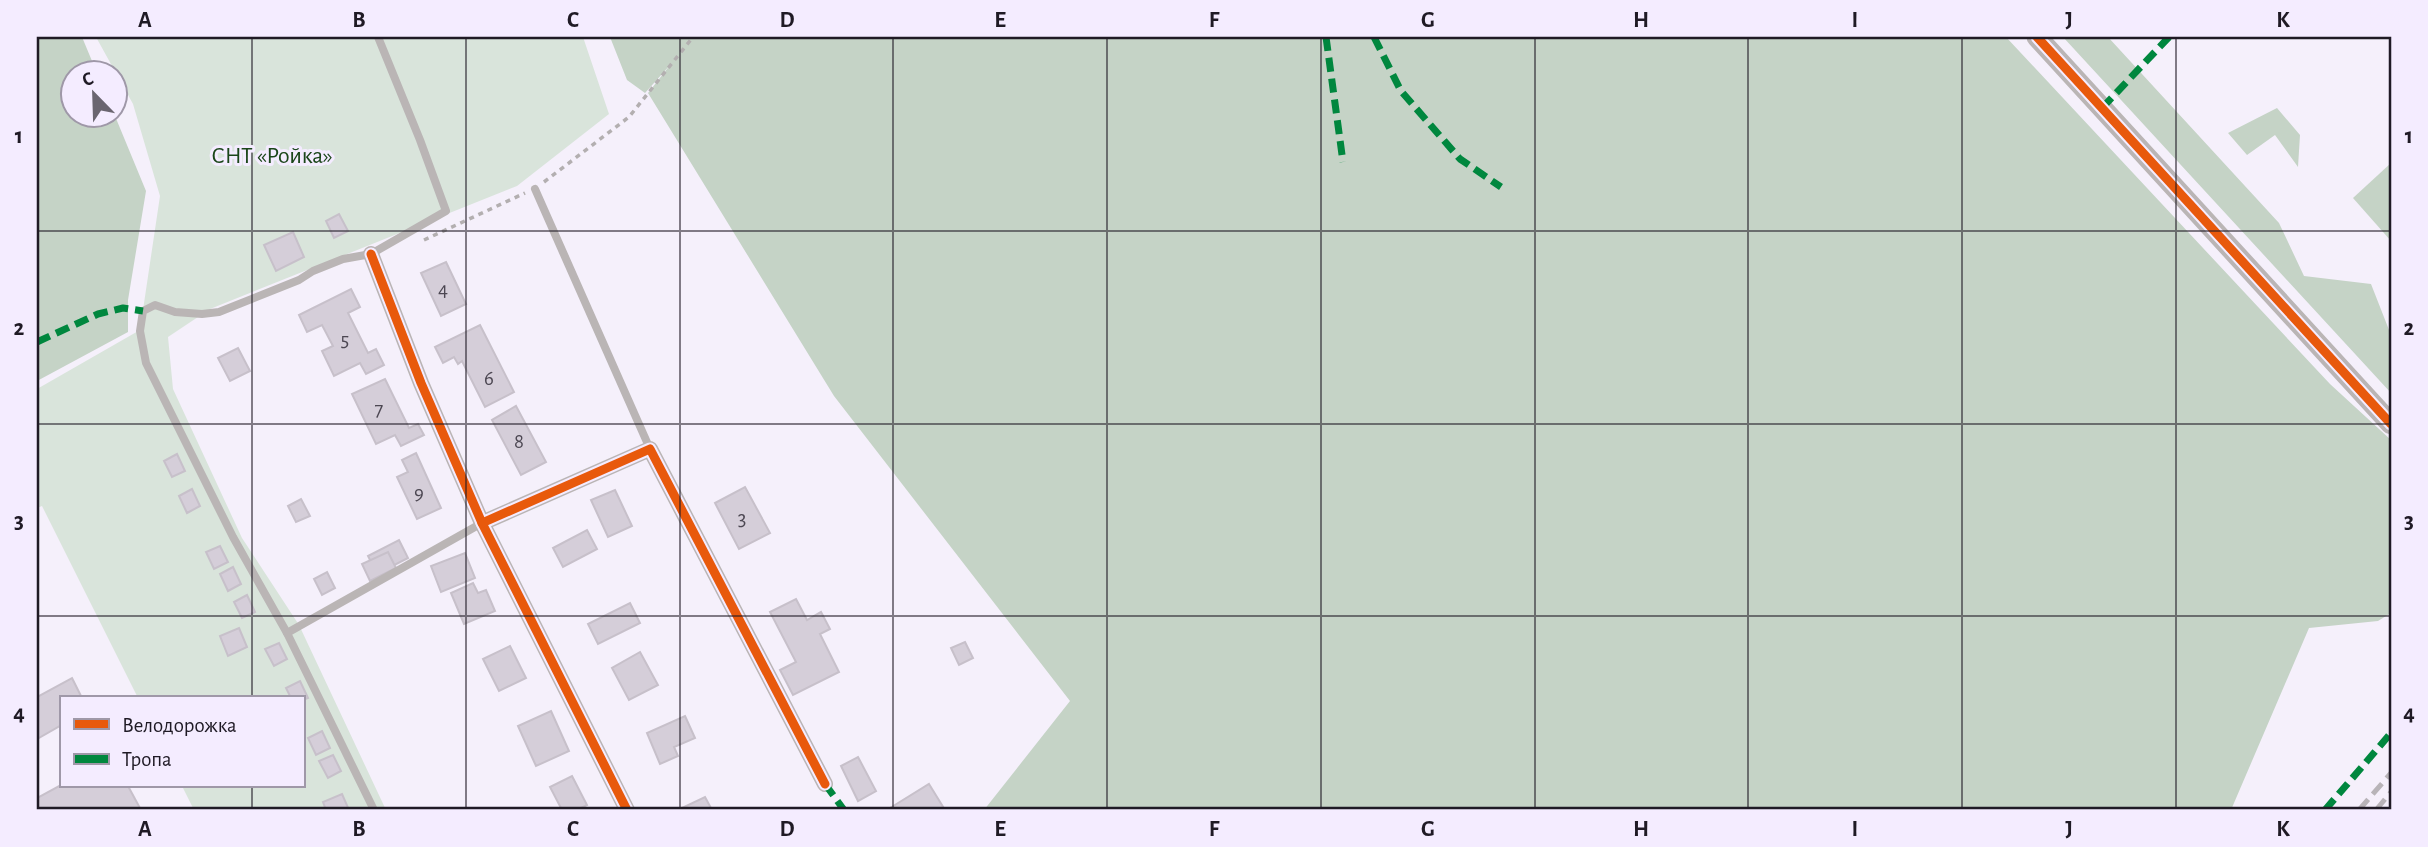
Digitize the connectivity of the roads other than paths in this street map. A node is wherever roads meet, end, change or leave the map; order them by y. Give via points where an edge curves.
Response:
1 (378, 37) edge
2 (2037, 37) edge
3 (535, 189) road end
4 (371, 254) junction
5 (2391, 424) edge
6 (650, 449) junction
7 (482, 523) junction
8 (287, 633) junction
9 (825, 784) dead end
10 (374, 810) edge
11 (627, 810) edge

1 - 4 lane via 446,211
2 - 5 street
3 - 6 lane
4 - 7 street
4 - 8 lane via 343,259 219,312 175,312 155,305 143,311 140,331 146,363
6 - 7 street
6 - 9 street
7 - 8 lane
7 - 11 street
8 - 10 lane

